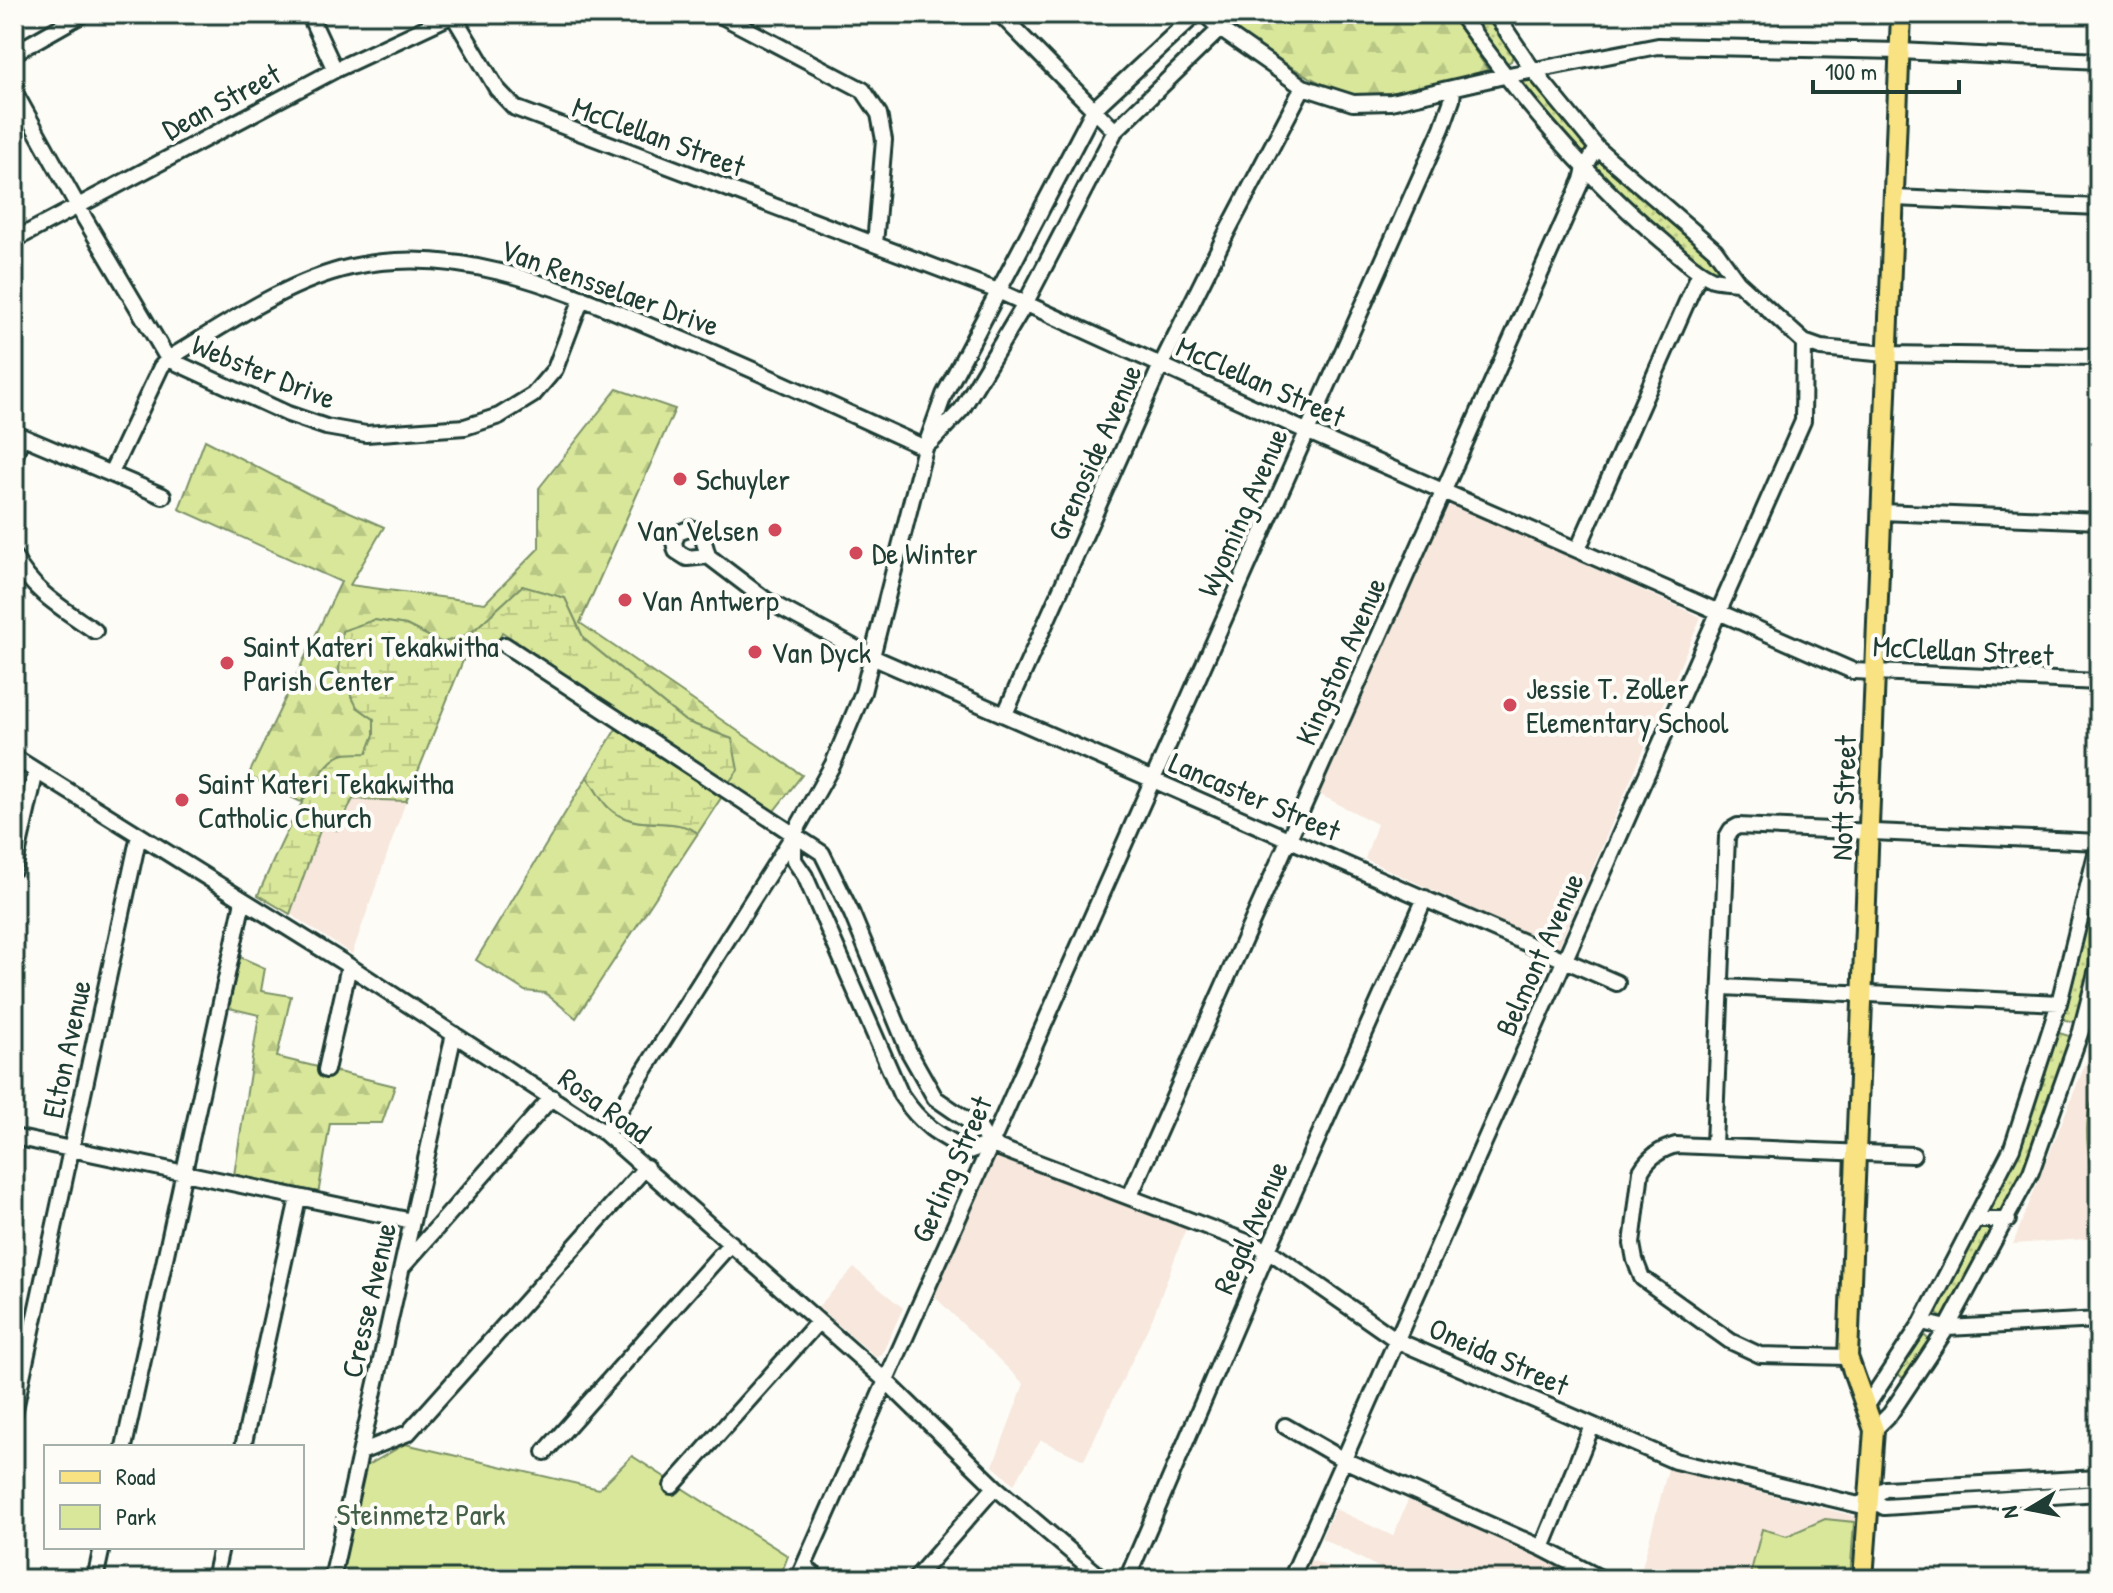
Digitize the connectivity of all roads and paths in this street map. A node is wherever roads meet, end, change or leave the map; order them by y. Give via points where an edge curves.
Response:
1 (83, 14) edge
2 (309, 14) edge
3 (454, 14) edge
4 (718, 14) edge
5 (1000, 14) edge
6 (1196, 14) edge
7 (1205, 14) edge
8 (1460, 14) edge
9 (1495, 14) edge
10 (1901, 14) edge
11 (1220, 29) junction
12 (1900, 51) junction
13 (14, 53) edge
14 (2099, 61) edge
15 (335, 70) junction
16 (1533, 70) junction
17 (1504, 76) junction
18 (1303, 87) junction
19 (1453, 89) junction
20 (14, 91) edge
21 (1094, 109) junction
22 (1115, 131) junction
23 (1597, 148) junction
24 (1585, 168) junction
25 (1895, 198) junction
26 (77, 205) junction
27 (2099, 207) edge
28 (14, 240) edge
29 (875, 244) junction
30 (1700, 272) junction
31 (1738, 282) junction
32 (998, 291) junction
33 (582, 298) junction
34 (1025, 304) junction
35 (1804, 342) junction
36 (1887, 354) junction
37 (2099, 357) edge
38 (168, 359) junction
39 (1161, 365) junction
40 (1306, 431) junction
41 (18, 435) edge
42 (925, 448) junction
43 (14, 460) edge
44 (111, 473) junction
45 (1444, 491) junction
46 (163, 496) dead end
47 (1882, 512) junction
48 (2099, 521) edge
49 (1578, 549) junction
50 (708, 556) dead end
51 (14, 557) edge
52 (1717, 612) junction
53 (95, 631) dead end
54 (505, 645) dead end
55 (872, 657) junction
56 (1876, 673) junction
57 (2099, 682) edge
58 (1005, 714) junction
59 (14, 757) edge
60 (36, 771) junction
61 (1152, 780) junction
62 (1869, 832) junction
63 (794, 834) junction
64 (139, 835) junction
65 (1290, 838) junction
66 (2099, 842) edge
67 (14, 869) edge
68 (1425, 898) junction
69 (243, 901) junction
70 (1564, 961) junction
71 (2099, 961) edge
72 (349, 966) junction
73 (1617, 983) dead end
74 (1723, 987) junction
75 (1864, 992) junction
76 (2059, 1003) junction
77 (2053, 1024) junction
78 (2081, 1031) junction
79 (454, 1034) junction
80 (326, 1070) dead end
81 (552, 1097) junction
82 (605, 1133) junction
83 (14, 1137) edge
84 (989, 1144) junction
85 (1714, 1145) junction
86 (71, 1149) junction
87 (1857, 1153) junction
88 (1913, 1155) dead end
89 (646, 1167) junction
90 (184, 1173) junction
91 (1130, 1196) junction
92 (298, 1198) junction
93 (1975, 1220) junction
94 (2008, 1220) junction
95 (412, 1221) junction
96 (731, 1243) junction
97 (1268, 1250) junction
98 (400, 1269) junction
99 (2099, 1320) edge
100 (818, 1322) junction
101 (1922, 1322) junction
102 (1947, 1328) junction
103 (1398, 1341) junction
104 (1848, 1357) junction
105 (886, 1381) junction
106 (1883, 1381) junction
107 (1905, 1391) junction
108 (1866, 1407) junction
109 (14, 1414) edge
110 (1285, 1426) dead end
111 (1592, 1426) junction
112 (1874, 1430) junction
113 (124, 1445) edge
114 (243, 1445) edge
115 (361, 1452) junction
116 (545, 1452) dead end
117 (1344, 1460) junction
118 (2099, 1478) edge
119 (672, 1486) dead end
120 (995, 1487) junction
121 (2099, 1493) edge
122 (1870, 1499) junction
123 (1542, 1548) junction
124 (102, 1549) edge
125 (221, 1549) edge
126 (801, 1572) edge
127 (1096, 1577) edge
128 (95, 1579) edge
129 (214, 1579) edge
130 (332, 1579) edge
131 (819, 1579) edge
132 (915, 1579) edge
133 (1127, 1579) edge
134 (1291, 1579) edge
135 (1602, 1579) edge
136 (1863, 1579) edge

1 - 13 street
2 - 15 street
3 - 15 street, Dean Street
3 - 29 street, McClellan Street via 497,89 515,108
4 - 29 street via 863,90 879,114 884,140
5 - 21 street
6 - 21 street
7 - 11 street
8 - 17 street
9 - 16 street
10 - 12 main road, Nott Street
11 - 18 street
11 - 22 street
12 - 14 street
12 - 16 street via 1658,46
12 - 25 main road, Nott Street
15 - 26 street, Dean Street
16 - 17 street
16 - 23 street
17 - 19 street
17 - 24 street
18 - 19 street via 1353,103 1391,102
18 - 39 street, Grenoside Avenue
19 - 40 street, Wyoming Avenue via 1442,128
20 - 26 street, Webster Drive
21 - 22 street
21 - 32 street
22 - 34 street
23 - 24 street, Kingston Avenue
23 - 31 street via 1715,250
24 - 30 street
24 - 45 street, Kingston Avenue
25 - 27 street
25 - 36 main road, Nott Street
26 - 28 street, Dean Street
26 - 38 street, Webster Drive
29 - 32 street, McClellan Street
30 - 31 street
30 - 49 street
31 - 35 street
32 - 34 street, McClellan Street
32 - 42 street via 944,395
33 - 38 street, Van Rensselaer Drive via 494,269 444,261 350,267 254,307
33 - 38 street, Webster Drive via 555,369 533,395 499,416 465,427 366,434 326,427
33 - 42 street, Van Rensselaer Drive
34 - 39 street, McClellan Street
34 - 42 street via 962,409
35 - 36 street
35 - 52 street, Belmont Avenue via 1803,421
36 - 37 street
36 - 47 main road, Nott Street
38 - 44 street, Van Rensselaer Drive
39 - 40 street, McClellan Street
39 - 58 street, Grenoside Avenue
40 - 45 street, McClellan Street
40 - 61 street, Wyoming Avenue
41 - 43 street
41 - 44 street
42 - 55 street
44 - 46 street
45 - 49 street, McClellan Street
45 - 65 street, Kingston Avenue
47 - 48 street
47 - 56 main road, Nott Street
49 - 52 street, McClellan Street
50 - 55 street, Lancaster Street via 769,602
51 - 53 street via 41,594
52 - 56 street, McClellan Street via 1853,671
52 - 70 street, Belmont Avenue
54 - 63 street
55 - 58 street, Lancaster Street
55 - 63 street via 833,764
56 - 57 street, McClellan Street
56 - 62 main road, Nott Street
58 - 61 street, Lancaster Street
59 - 60 street, Rosa Road
60 - 64 street, Rosa Road
60 - 67 street
61 - 65 street, Lancaster Street
61 - 84 street, Gerling Street
62 - 66 street
62 - 74 street via 1738,826 1731,830
62 - 75 main road, Nott Street
63 - 82 street
63 - 84 street via 822,853 909,1052 935,1098 980,1129
63 - 84 street via 794,860 901,1095 918,1119 941,1136 969,1151
64 - 69 street, Rosa Road
64 - 86 street, Elton Avenue
65 - 68 street, Lancaster Street
65 - 91 street, Kingston Avenue
66 - 76 street
68 - 70 street, Lancaster Street
68 - 97 street, Regal Avenue
69 - 72 street, Rosa Road
69 - 90 street
70 - 73 street, Lancaster Street
70 - 103 street, Belmont Avenue
71 - 78 street
72 - 79 street, Rosa Road
72 - 80 street
74 - 75 street
74 - 85 street
75 - 76 street
75 - 87 main road, Nott Street
76 - 77 street
77 - 78 street
77 - 93 street via 2012,1148
78 - 94 street via 2031,1172
79 - 81 street, Rosa Road
79 - 95 street, Cresse Avenue
81 - 82 street, Rosa Road
81 - 98 street
82 - 89 street, Rosa Road
83 - 86 street
84 - 91 street, Oneida Street
84 - 105 street, Gerling Street
85 - 87 street
85 - 104 street via 1676,1145 1646,1161 1632,1244 1642,1278 1730,1341 1760,1355
86 - 90 street
86 - 109 street, Elton Avenue
87 - 88 street
87 - 104 main road, Nott Street
89 - 96 street, Rosa Road
89 - 115 street via 408,1433
90 - 92 street
90 - 113 street
91 - 97 street, Oneida Street
92 - 95 street
92 - 114 street
93 - 94 street
93 - 101 street
94 - 102 street
95 - 98 street, Cresse Avenue
96 - 100 street, Rosa Road
96 - 116 street
97 - 103 street, Oneida Street
97 - 133 street, Regal Avenue
98 - 115 street, Cresse Avenue
99 - 102 street
100 - 105 street, Rosa Road
100 - 119 street
101 - 102 street
101 - 106 street
102 - 107 street
103 - 111 street, Oneida Street
103 - 117 street, Belmont Avenue
104 - 108 main road, Nott Street
105 - 120 street, Rosa Road
105 - 126 street, Gerling Street
106 - 107 street
106 - 108 street
107 - 112 street
108 - 112 main road, Nott Street
110 - 117 street
111 - 122 street, Oneida Street via 1675,1461 1859,1505
111 - 123 street
112 - 122 main road, Nott Street
115 - 130 street, Cresse Avenue
117 - 123 street
117 - 134 street, Belmont Avenue
118 - 122 street via 1885,1489
120 - 127 street, Rosa Road
120 - 132 street
121 - 122 street via 1884,1507
122 - 136 main road, Nott Street
123 - 135 street
124 - 128 street
125 - 129 street
126 - 131 street

